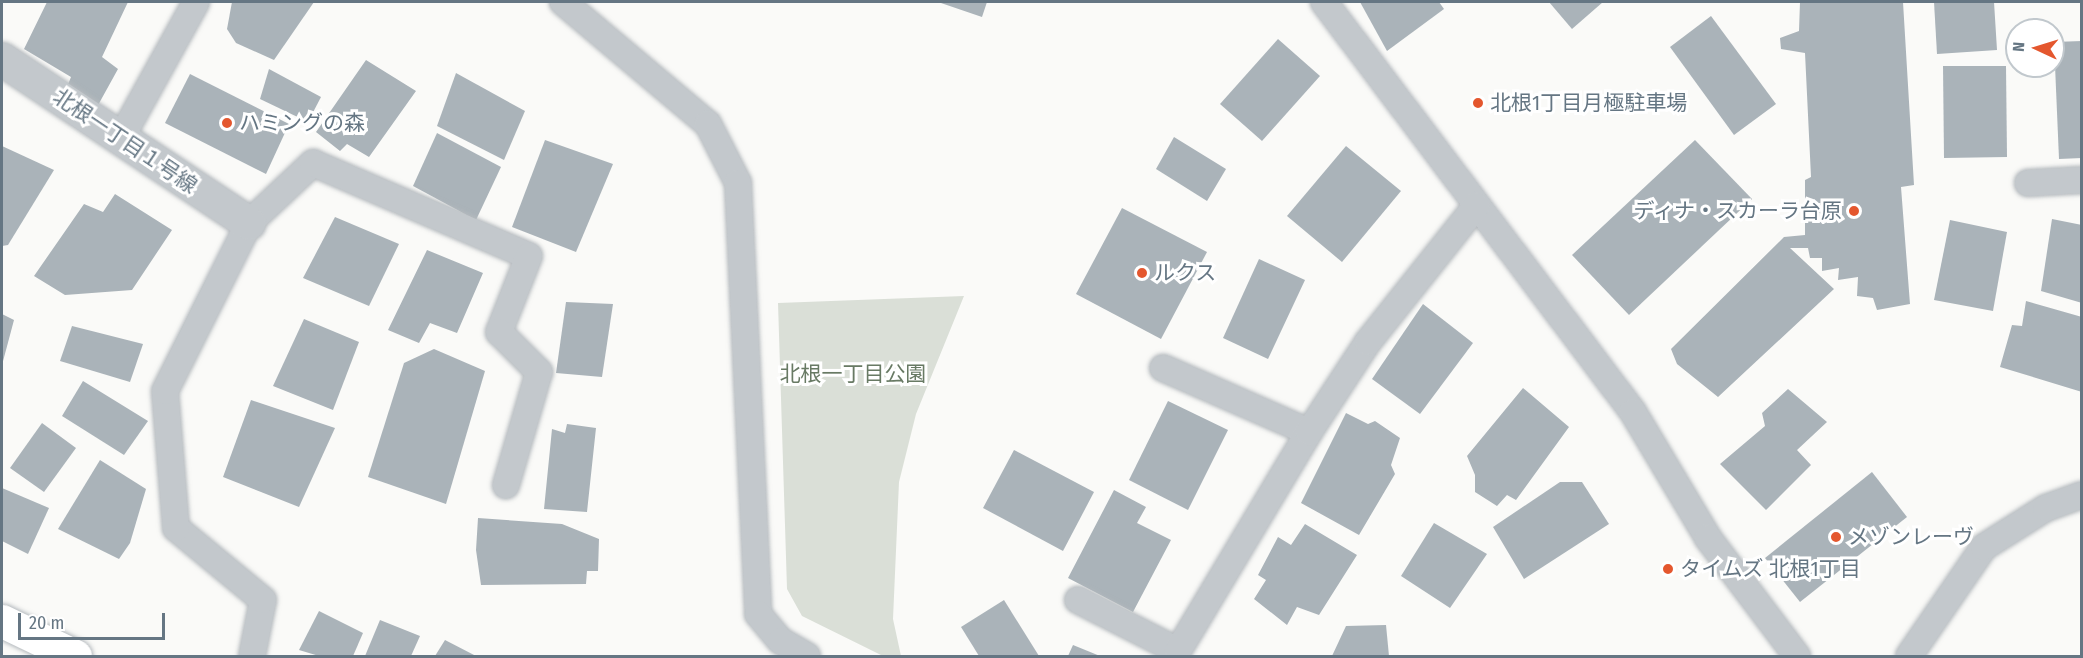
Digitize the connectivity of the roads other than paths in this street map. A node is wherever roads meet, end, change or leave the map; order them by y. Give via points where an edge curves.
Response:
1 (196, 2) edge
2 (563, 2) edge
3 (1324, 2) edge
4 (2, 59) edge
5 (121, 138) junction
6 (2082, 180) edge
7 (2028, 183) dead end
8 (1476, 206) junction
9 (249, 223) junction
10 (1163, 368) dead end
11 (1309, 432) junction
12 (506, 485) dead end
13 (2082, 495) edge
14 (1078, 600) dead end
15 (2, 621) edge
16 (75, 657) edge
17 (252, 657) edge
18 (807, 657) edge
19 (1797, 657) edge
20 (1909, 657) edge

1 - 5 lane
2 - 18 lane via 708,124 738,183 758,614 781,641
3 - 8 lane
4 - 5 street, 北根一丁目１号線
5 - 9 street, 北根一丁目１号線
6 - 7 lane
8 - 11 lane via 1368,342
8 - 19 lane via 1633,412 1708,538
9 - 12 lane via 313,163 529,256 499,332 539,372
9 - 17 lane via 165,391 176,528 263,600
10 - 11 lane
11 - 14 lane via 1178,651
13 - 20 lane via 2046,508 1984,547
15 - 16 main road

